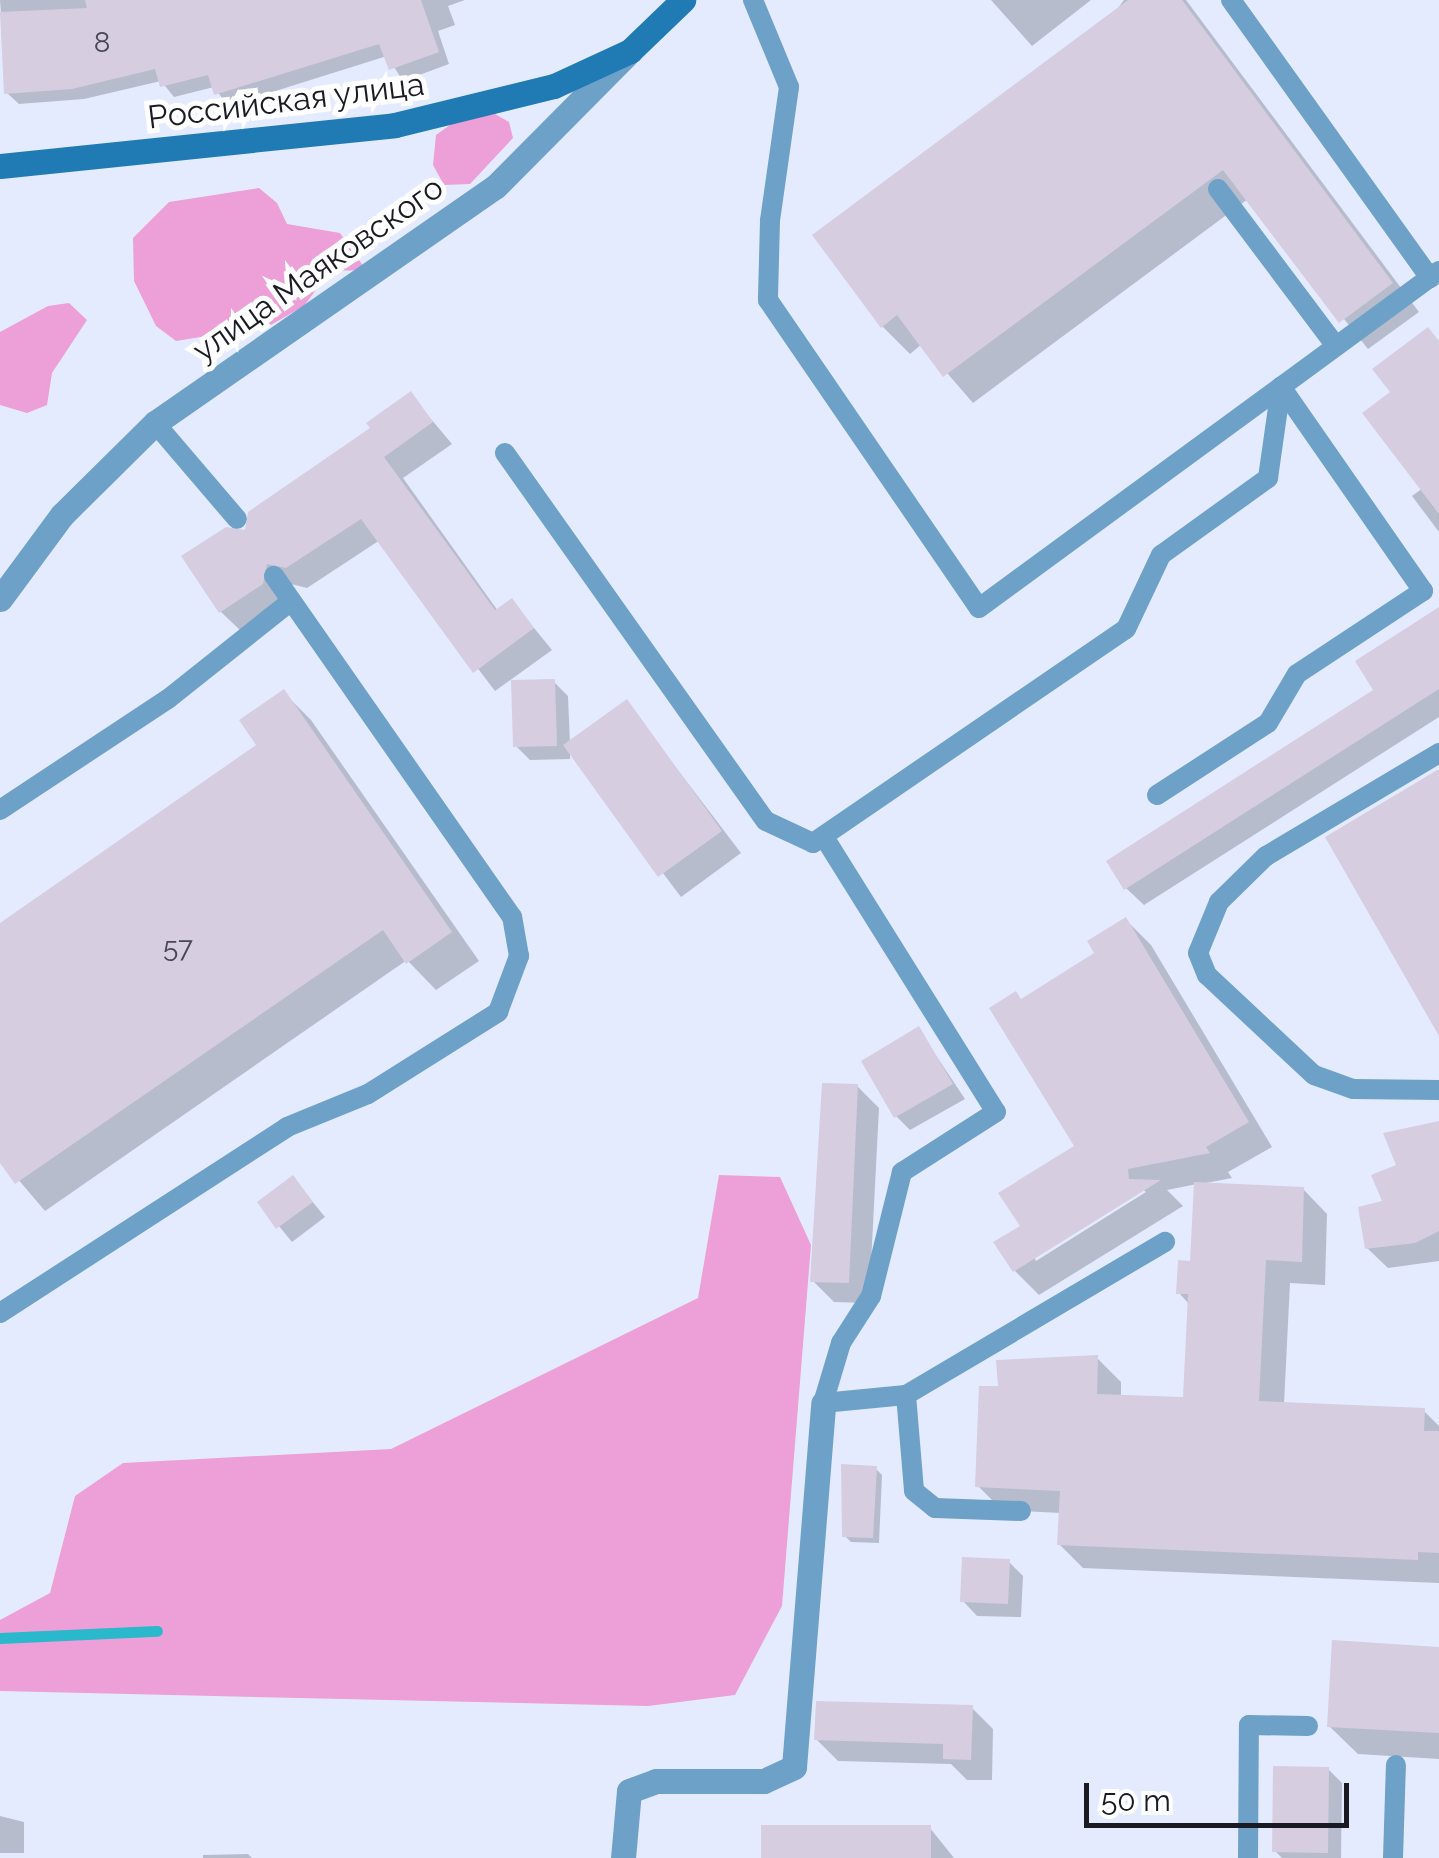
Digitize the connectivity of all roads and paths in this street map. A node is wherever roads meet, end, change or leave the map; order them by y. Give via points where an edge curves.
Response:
1 (683, 0) edge
2 (753, 0) edge
3 (1230, 0) edge
4 (630, 51) junction
5 (0, 166) edge
6 (1218, 189) dead end
7 (1434, 274) edge
8 (1336, 346) junction
9 (1280, 387) junction
10 (154, 423) junction
11 (505, 453) dead end
12 (237, 519) dead end
13 (274, 576) dead end
14 (0, 600) edge
15 (292, 601) junction
16 (1439, 752) edge
17 (1157, 795) dead end
18 (0, 810) edge
19 (824, 837) junction
20 (1439, 1090) edge
21 (1164, 1242) dead end
22 (0, 1313) edge
23 (906, 1395) junction
24 (824, 1403) junction
25 (1021, 1511) dead end
26 (1308, 1726) dead end
27 (1396, 1766) dead end
28 (623, 1858) edge
29 (1248, 1858) edge
30 (1393, 1858) edge

1 - 4 street, улица Маяковского
2 - 9 lane via 789,87 770,221 768,300 979,608
3 - 7 lane
4 - 5 street, Российская улица via 554,86 394,125
4 - 10 street, улица Маяковского via 495,187
6 - 8 lane
7 - 8 lane
8 - 9 lane
9 - 17 lane via 1423,591 1297,674 1268,724
9 - 19 lane via 1268,478 1161,555 1126,629
10 - 12 lane
10 - 14 street, улица Маяковского via 62,515
11 - 19 lane via 766,821 813,844
13 - 15 lane
15 - 18 lane via 168,699
15 - 22 lane via 512,918 519,956 498,1012 368,1094 287,1127
16 - 20 lane via 1266,856 1219,902 1198,953 1207,975 1314,1075 1354,1089
19 - 24 lane via 996,1112 902,1172 871,1296 841,1343
21 - 23 lane
23 - 24 lane
23 - 25 lane via 914,1491 936,1508
24 - 28 street via 794,1766 764,1781 656,1782 629,1791
26 - 29 lane via 1248,1726
27 - 30 lane

